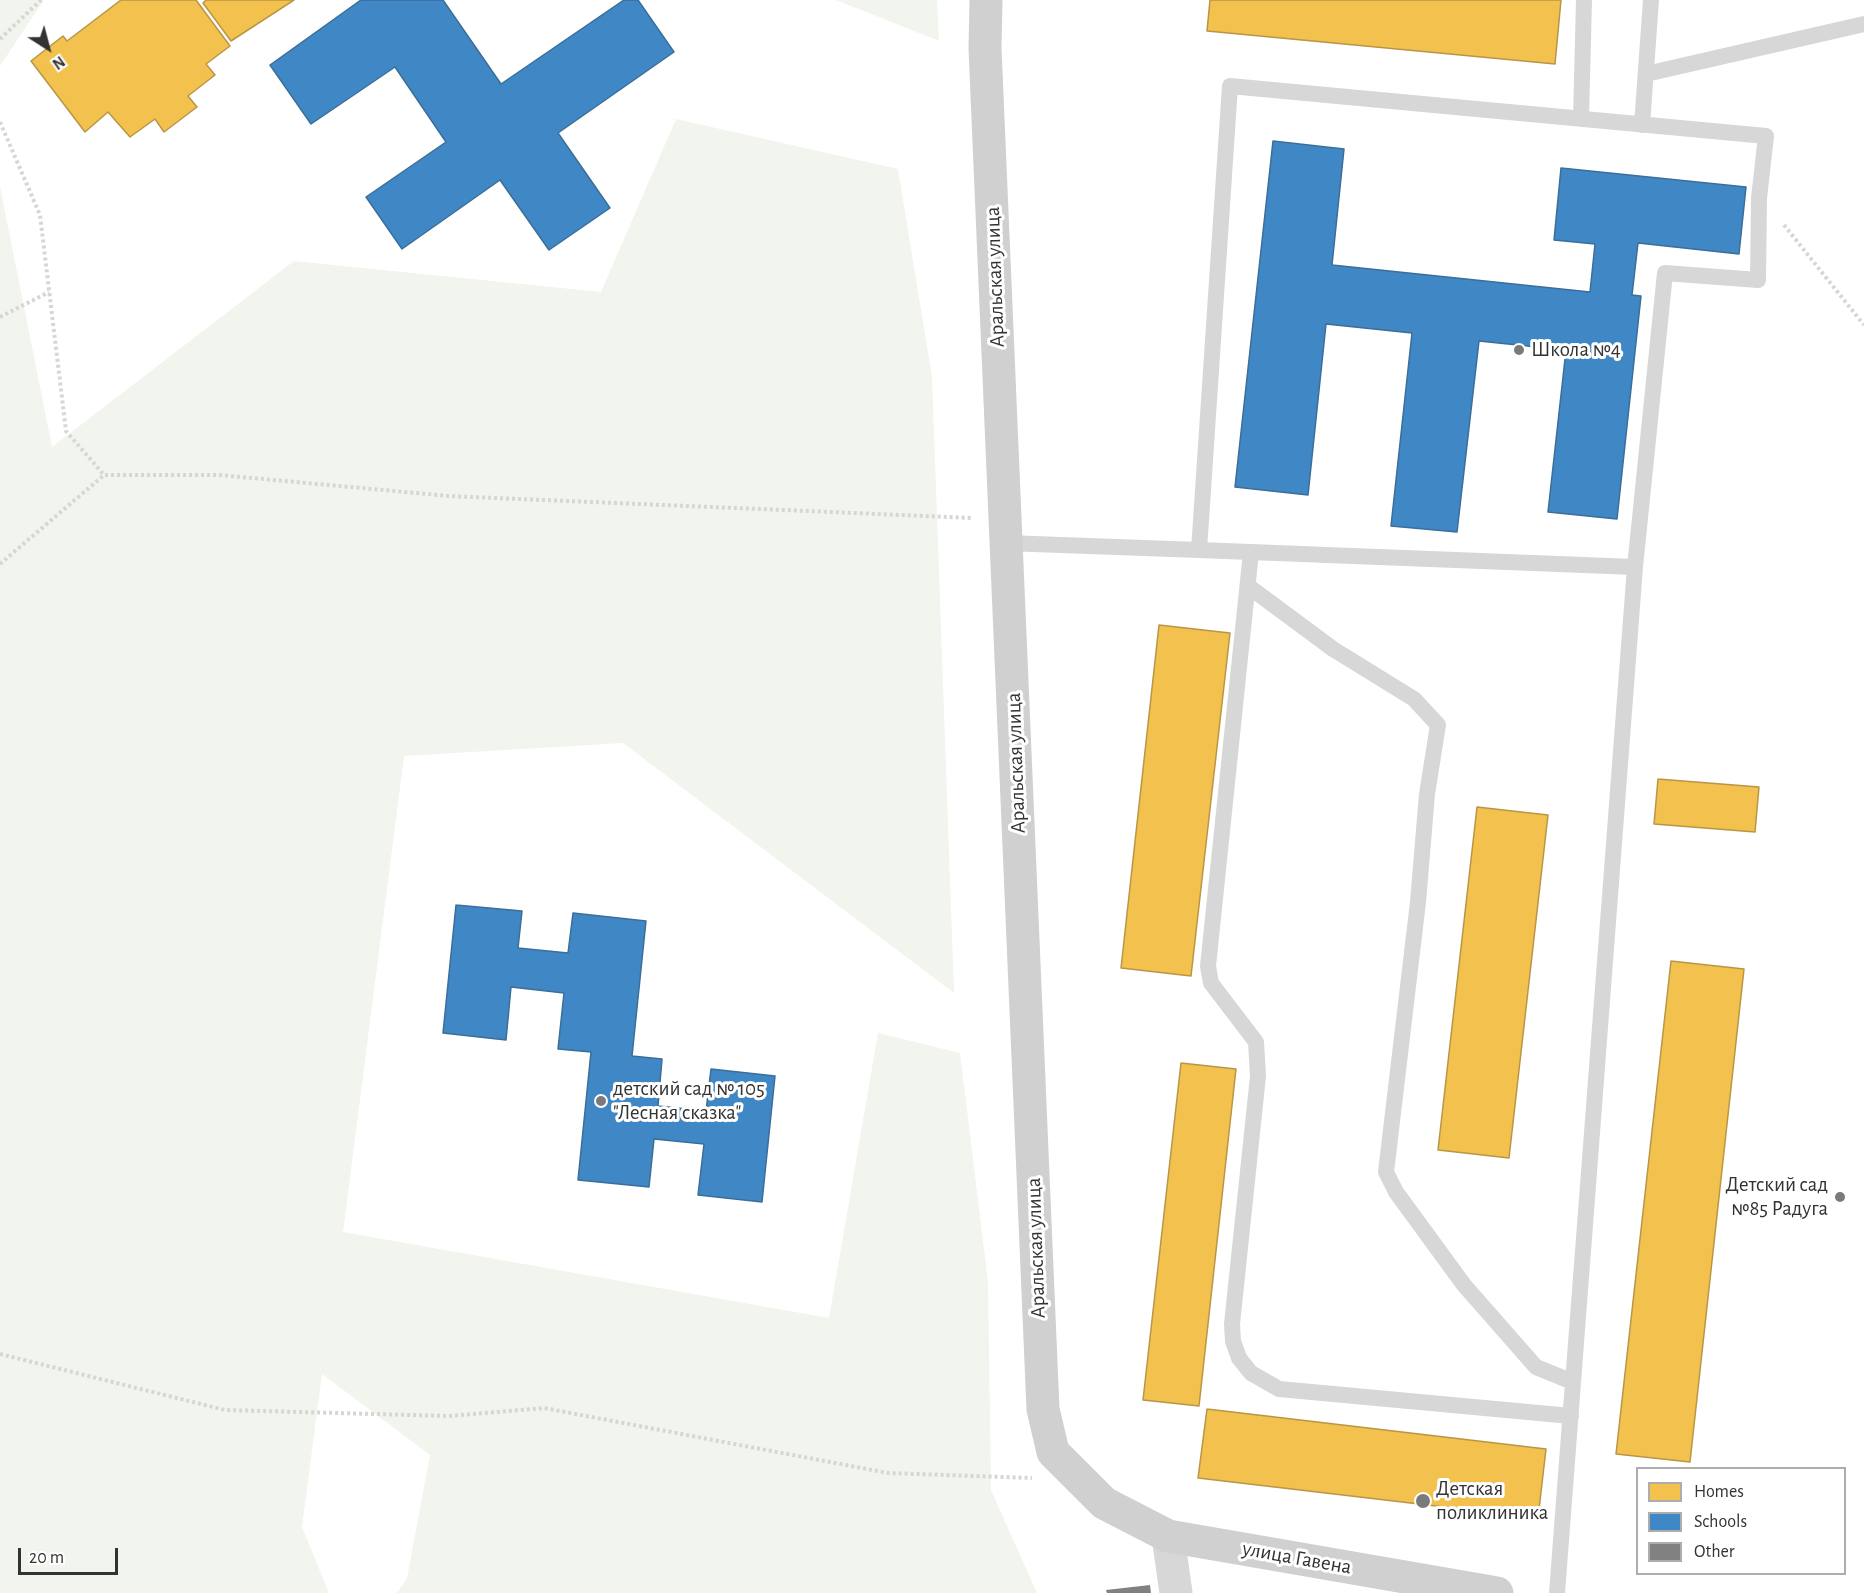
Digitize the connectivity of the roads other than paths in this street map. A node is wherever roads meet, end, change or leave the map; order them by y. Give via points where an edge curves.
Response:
1 (986, 0) edge
2 (1584, 0) edge
3 (1651, 0) edge
4 (1864, 24) edge
5 (1646, 74) junction
6 (1581, 119) junction
7 (1642, 125) junction
8 (1006, 531) junction
9 (1199, 550) junction
10 (1251, 552) junction
11 (1635, 567) junction
12 (1248, 586) junction
13 (1573, 1382) junction
14 (1571, 1416) junction
15 (1104, 1503) joint
16 (1168, 1536) junction
17 (1176, 1593) edge
18 (1497, 1593) edge
19 (1557, 1593) edge

1 - 8 street, Аральская улица
2 - 6 lane
3 - 5 lane
4 - 5 lane
5 - 7 lane
6 - 7 lane
6 - 9 lane via 1230,86
7 - 11 lane via 1766,136 1759,198 1758,280 1665,273
8 - 9 lane
8 - 15 street, Аральская улица via 1043,1409 1053,1452
9 - 10 lane
10 - 11 lane
10 - 12 lane
11 - 13 lane
12 - 13 lane via 1333,649 1414,699 1437,725 1386,1172 1396,1192 1464,1285 1536,1367
12 - 14 lane via 1208,966 1211,983 1256,1042 1258,1076 1232,1324 1239,1358 1251,1373 1279,1389
13 - 14 lane
14 - 19 lane
15 - 16 street, улица Гавена
16 - 17 street
16 - 18 street, улица Гавена

